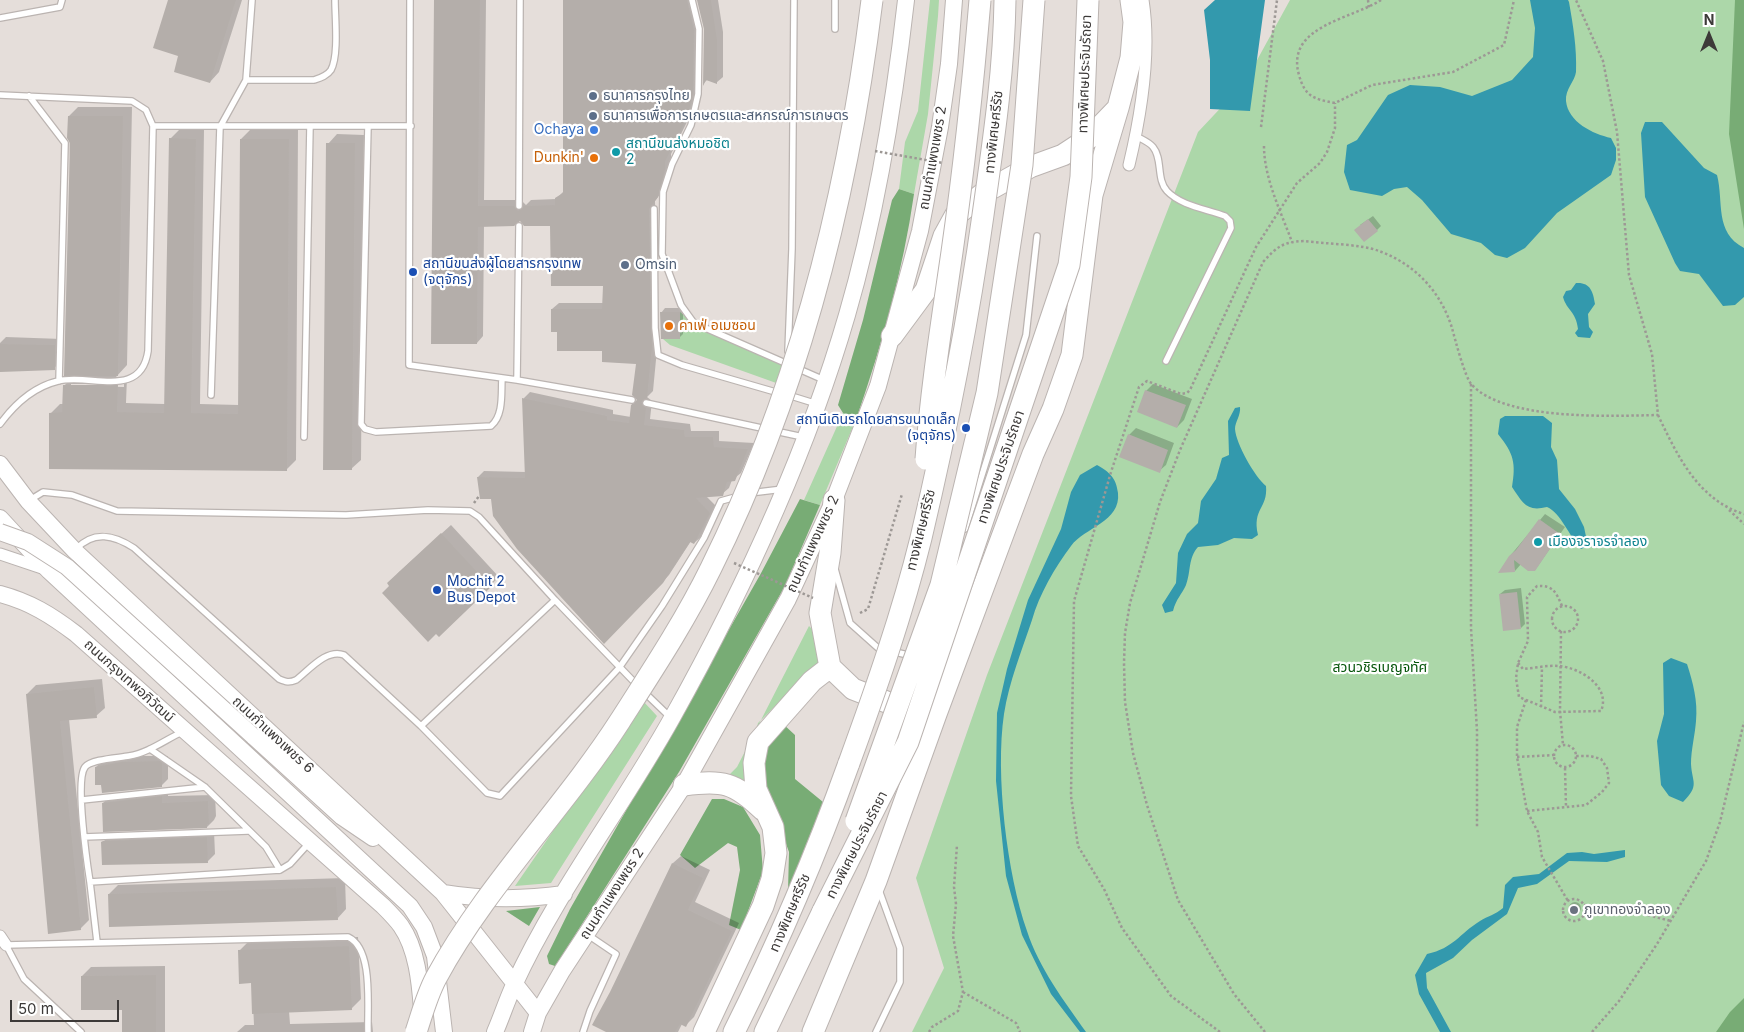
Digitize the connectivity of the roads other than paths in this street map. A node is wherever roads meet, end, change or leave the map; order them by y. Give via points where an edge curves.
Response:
1 (62, 0) edge
2 (252, 0) edge
3 (336, 0) edge
4 (410, 0) edge
5 (520, 0) edge
6 (692, 0) edge
7 (794, 0) edge
8 (835, 0) edge
9 (872, 0) edge
10 (906, 0) edge
11 (954, 0) edge
12 (980, 0) edge
13 (1005, 0) edge
14 (1034, 0) edge
15 (1088, 0) edge
16 (1131, 0) edge
17 (1143, 0) edge
18 (0, 18) edge
19 (834, 29) dead end
20 (246, 80) junction
21 (0, 95) edge
22 (29, 96) junction
23 (1118, 108) junction
24 (153, 126) junction
25 (310, 126) junction
26 (368, 126) junction
27 (411, 126) junction
28 (220, 127) junction
29 (1136, 136) junction
30 (1129, 165) dead end
31 (519, 206) dead end
32 (654, 209) dead end
33 (519, 226) dead end
34 (1037, 236) dead end
35 (892, 336) junction
36 (1166, 361) dead end
37 (788, 366) junction
38 (502, 378) junction
39 (518, 380) junction
40 (58, 381) junction
41 (826, 381) junction
42 (211, 395) dead end
43 (632, 400) dead end
44 (646, 403) dead end
45 (818, 404) junction
46 (0, 424) edge
47 (304, 437) dead end
48 (806, 438) junction
49 (0, 464) edge
50 (785, 488) junction
51 (834, 500) junction
52 (28, 501) junction
53 (0, 518) edge
54 (0, 532) edge
55 (920, 539) junction
56 (961, 539) dead end
57 (958, 548) dead end
58 (75, 551) junction
59 (830, 553) junction
60 (0, 554) edge
61 (49, 571) junction
62 (0, 594) edge
63 (554, 600) junction
64 (918, 658) junction
65 (830, 667) junction
66 (619, 668) junction
67 (945, 671) junction
68 (936, 714) junction
69 (672, 718) junction
70 (421, 726) junction
71 (184, 730) junction
72 (150, 749) junction
73 (684, 785) junction
74 (205, 787) junction
75 (82, 800) junction
76 (765, 812) junction
77 (248, 831) junction
78 (84, 837) junction
79 (310, 842) junction
80 (401, 854) junction
81 (280, 870) junction
82 (876, 881) junction
83 (90, 882) junction
84 (443, 893) junction
85 (564, 894) junction
86 (823, 911) junction
87 (586, 934) junction
88 (3, 940) edge
89 (97, 942) junction
90 (514, 984) junction
91 (538, 1013) junction
92 (81, 1032) edge
93 (368, 1032) edge
94 (416, 1032) edge
95 (423, 1032) edge
96 (444, 1032) edge
97 (495, 1032) edge
98 (532, 1032) edge
99 (582, 1032) edge
100 (704, 1032) edge
101 (734, 1032) edge
102 (765, 1032) edge
103 (812, 1032) edge
104 (876, 1032) edge

1 - 18 lane via 60,7
2 - 20 lane
3 - 20 lane via 335,53 331,70 325,76 314,80
4 - 27 lane
5 - 31 lane
6 - 37 lane via 698,29 698,94 691,125 663,192 662,254 681,305 694,323
7 - 37 lane
8 - 19 lane
9 - 94 highway, bridge via 838,200 817,284 782,396 746,490 711,568 665,651 616,727 462,935 435,981
10 - 41 street via 898,72 876,194 847,315
11 - 35 street, ถนนกำแพงเพชร 2 via 949,64 930,182
12 - 55 highway, bridge via 952,252 936,349
13 - 55 highway, ทางพิเศษศรีรัช, bridge via 1005,32 992,150 970,306
14 - 86 highway, ทางพิเศษศรีรัช, bridge via 1022,165 986,393 941,585
15 - 86 highway, ทางพิเศษประจิมรัถยา, bridge via 1082,178 1069,265 908,742
16 - 23 highway via 1134,22 1131,58
17 - 29 street via 1146,44
20 - 28 lane
21 - 22 lane
22 - 24 lane via 132,101 146,110
22 - 40 lane via 65,143
23 - 35 highway via 1089,138 1070,151 1030,167 985,192 955,216 944,236 926,290
23 - 67 highway via 1092,196 1072,355 1053,409
24 - 28 lane
24 - 40 lane via 147,361 143,370 128,380
25 - 26 lane
25 - 28 lane
25 - 47 lane
26 - 27 lane
26 - 38 lane via 361,424 365,430 376,432 492,426 500,411
27 - 38 lane via 409,365
28 - 42 lane
29 - 30 street
29 - 36 lane via 1152,146 1168,192 1181,201 1225,216 1231,228
32 - 45 lane via 658,355 682,365
33 - 39 lane
34 - 56 lane via 1026,335
35 - 51 street, ถนนกำแพงเพชร 2 via 878,386
37 - 41 lane
38 - 39 lane
39 - 43 lane
40 - 46 lane via 26,396
41 - 45 street
44 - 48 lane
45 - 48 street
48 - 50 street
49 - 52 street, ถนนกำแพงเพชร 6
50 - 66 lane via 743,494 721,502 662,606
50 - 69 street
51 - 59 highway
51 - 73 street, ถนนกำแพงเพชร 2 via 788,599
52 - 58 street, ถนนกำแพงเพชร 6
52 - 63 lane via 43,492 72,495 117,511 346,515 470,510 480,516
53 - 61 street
54 - 80 street, bridge via 28,542 67,567 342,817
55 - 101 highway, ทางพิเศษศรีรัช, bridge via 879,680 817,851 773,954
57 - 64 lane
58 - 70 lane via 83,542 99,536 118,537 280,680 290,683 329,654 338,652 344,654
58 - 80 street, ถนนกำแพงเพชร 6
59 - 64 lane via 850,623 878,648
59 - 65 highway via 820,613
60 - 61 street
61 - 96 street via 410,906 424,927 435,956
62 - 71 street, ถนนกรุงเทพอภิวัฒน์ via 25,601 49,614
63 - 66 lane
63 - 70 lane
64 - 67 lane
65 - 68 highway via 853,689 915,713
65 - 76 highway via 812,681 758,742 754,762 756,789
66 - 69 lane
66 - 70 lane via 500,796 486,792
67 - 68 highway
68 - 82 highway
69 - 85 street
71 - 72 lane
71 - 79 street, ถนนกรุงเทพอภิวัฒน์
72 - 74 lane
72 - 75 lane via 85,766
73 - 76 highway via 713,782 734,787
73 - 87 street, ถนนกำแพงเพชร 2
74 - 75 lane
74 - 77 lane
75 - 78 lane
76 - 100 highway via 773,827 776,852 772,879 763,906
77 - 78 lane
77 - 81 lane via 266,848
78 - 83 lane
79 - 81 lane
79 - 95 street via 383,906 402,927 419,976
80 - 84 street, ถนนกำแพงเพชร 6
81 - 83 lane
82 - 103 highway
82 - 104 lane via 900,948 900,982
83 - 89 lane
84 - 85 street via 504,900
84 - 90 street, ถนนกำแพงเพชร 6
85 - 90 street
86 - 102 highway, ทางพิเศษศรีรัช
87 - 91 street, ถนนกำแพงเพชร 2
87 - 99 lane via 616,954
88 - 89 lane
88 - 92 lane via 24,979
89 - 93 lane via 348,937 363,952
90 - 91 street, ถนนกำแพงเพชร 6
90 - 97 street
91 - 98 street, ถนนกำแพงเพชร 2

